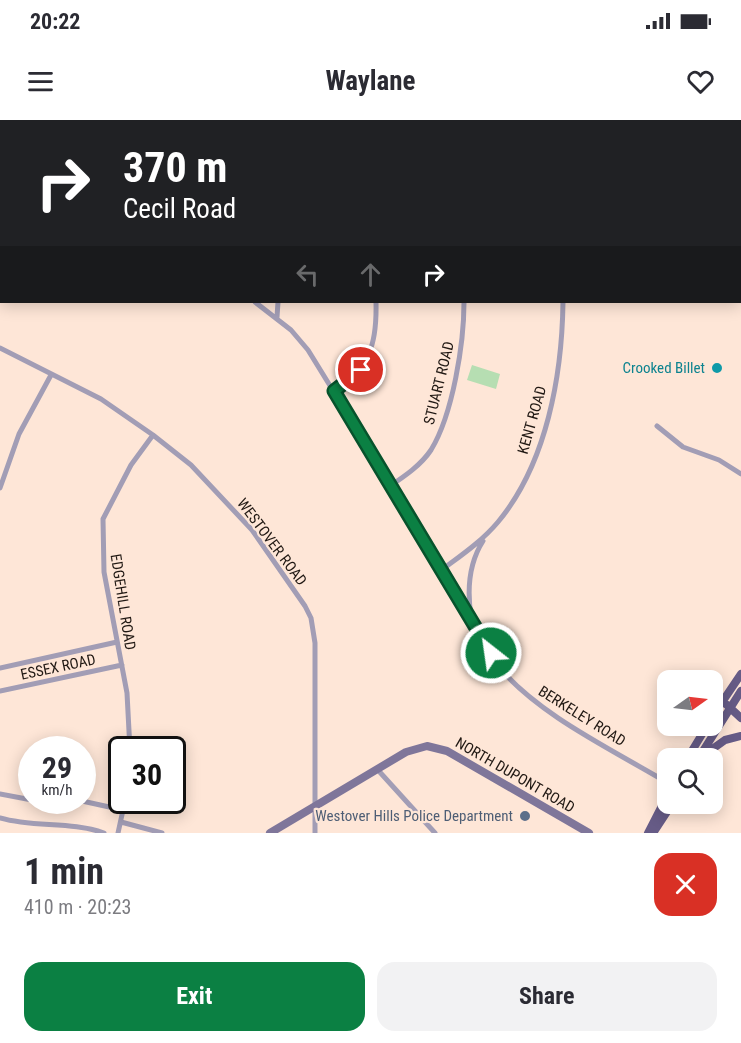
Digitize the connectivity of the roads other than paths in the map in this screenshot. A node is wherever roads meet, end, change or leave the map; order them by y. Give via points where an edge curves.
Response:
1 (256, 303) edge
2 (278, 303) edge
3 (376, 303) edge
4 (464, 303) edge
5 (563, 303) edge
6 (277, 317) junction
7 (0, 348) edge
8 (51, 375) junction
9 (334, 391) junction
10 (657, 426) dead end
11 (153, 435) junction
12 (741, 474) edge
13 (390, 486) junction
14 (0, 488) edge
15 (489, 532) junction
16 (443, 569) junction
17 (471, 619) junction
18 (117, 642) junction
19 (122, 665) junction
20 (0, 668) edge
21 (741, 674) edge
22 (741, 691) edge
23 (0, 692) edge
24 (728, 704) junction
25 (723, 708) edge
26 (741, 709) edge
27 (741, 718) edge
28 (131, 736) edge
29 (741, 736) edge
30 (705, 748) edge
31 (715, 748) edge
32 (377, 769) junction
33 (657, 776) edge
34 (0, 794) edge
35 (18, 797) edge
36 (314, 804) junction
37 (122, 814) edge
38 (658, 814) edge
39 (665, 814) edge
40 (0, 818) edge
41 (121, 822) junction
42 (104, 833) edge
43 (118, 833) edge
44 (162, 833) edge
45 (270, 833) edge
46 (315, 833) edge
47 (435, 833) edge
48 (589, 833) edge
49 (648, 833) edge
50 (653, 833) edge

1 - 6 street, BERKELEY ROAD
2 - 6 street
3 - 9 street via 371,353 361,370
4 - 13 street, STUART ROAD via 457,372 436,441 411,472
5 - 15 street, KENT ROAD via 559,360 540,442 514,499
6 - 9 street, BERKELEY ROAD via 308,350
7 - 8 street, WESTOVER ROAD
8 - 11 street, WESTOVER ROAD via 100,399
8 - 14 street via 19,434
9 - 13 street, BERKELEY ROAD
10 - 12 street via 683,447 719,460
11 - 18 street, EDGEHILL ROAD via 130,465 103,519 104,572
11 - 36 street, WESTOVER ROAD via 191,465 252,530 311,618 316,663
13 - 16 street, BERKELEY ROAD
15 - 16 street, KENT ROAD
15 - 17 street, KENT ROAD via 473,563
16 - 17 street, BERKELEY ROAD
17 - 33 street, BERKELEY ROAD via 498,666 529,699
18 - 19 street, EDGEHILL ROAD
18 - 20 street, ESSEX ROAD
19 - 23 street, ESSEX ROAD
19 - 28 street, EDGEHILL ROAD
21 - 24 main road
22 - 24 main road
24 - 25 main road
24 - 26 main road
24 - 27 main road
24 - 30 main road
29 - 31 main road
32 - 36 main road, NORTH DUPONT ROAD
32 - 47 street
32 - 48 main road, NORTH DUPONT ROAD via 415,748 439,747
34 - 35 street
36 - 45 main road, NORTH DUPONT ROAD
36 - 46 street, WESTOVER ROAD
37 - 41 street
38 - 49 main road
39 - 50 main road
40 - 42 street via 28,825 75,825
41 - 43 street
41 - 44 street

